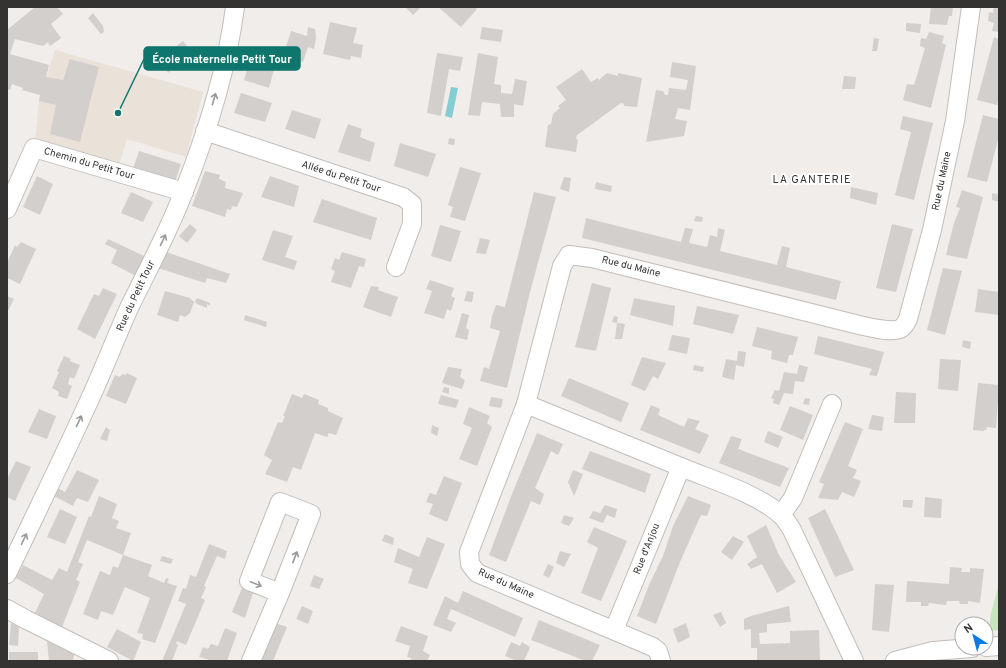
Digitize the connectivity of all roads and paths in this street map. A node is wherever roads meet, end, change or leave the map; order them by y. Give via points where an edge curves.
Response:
1 (235, 7) edge
2 (971, 7) edge
3 (205, 131) junction
4 (184, 192) junction
5 (7, 209) edge
6 (396, 268) dead end
7 (526, 404) junction
8 (832, 404) dead end
9 (681, 467) junction
10 (781, 515) junction
11 (7, 574) edge
12 (280, 593) junction
13 (8, 614) edge
14 (614, 630) junction
15 (954, 649) edge
16 (109, 661) edge
17 (251, 661) edge
18 (661, 661) edge
19 (854, 661) edge
20 (895, 661) edge

3 -> 1 street, Rue du Petit Tour via 221,75
2 - 7 street, Rue du Maine via 955,121 932,230 908,319 902,328 886,330 592,258 569,255 562,266
3 - 4 street, Rue du Petit Tour
3 - 6 street, Allée du Petit Tour via 403,197 412,204 412,224
4 - 5 street, Chemin du Petit Tour via 34,148
11 -> 4 street, Rue du Petit Tour via 94,391
7 - 9 street
7 - 14 street, Rue du Maine via 469,552 470,564 477,573
8 - 10 street via 793,498
9 - 10 street via 764,502
9 - 14 street, Rue d'Anjou
10 - 19 street via 792,530
12 -> 12 street via 311,514 280,502 249,581
12 - 17 street
13 - 16 street
14 - 18 street, Rue du Maine via 653,647
15 - 20 street via 933,651

